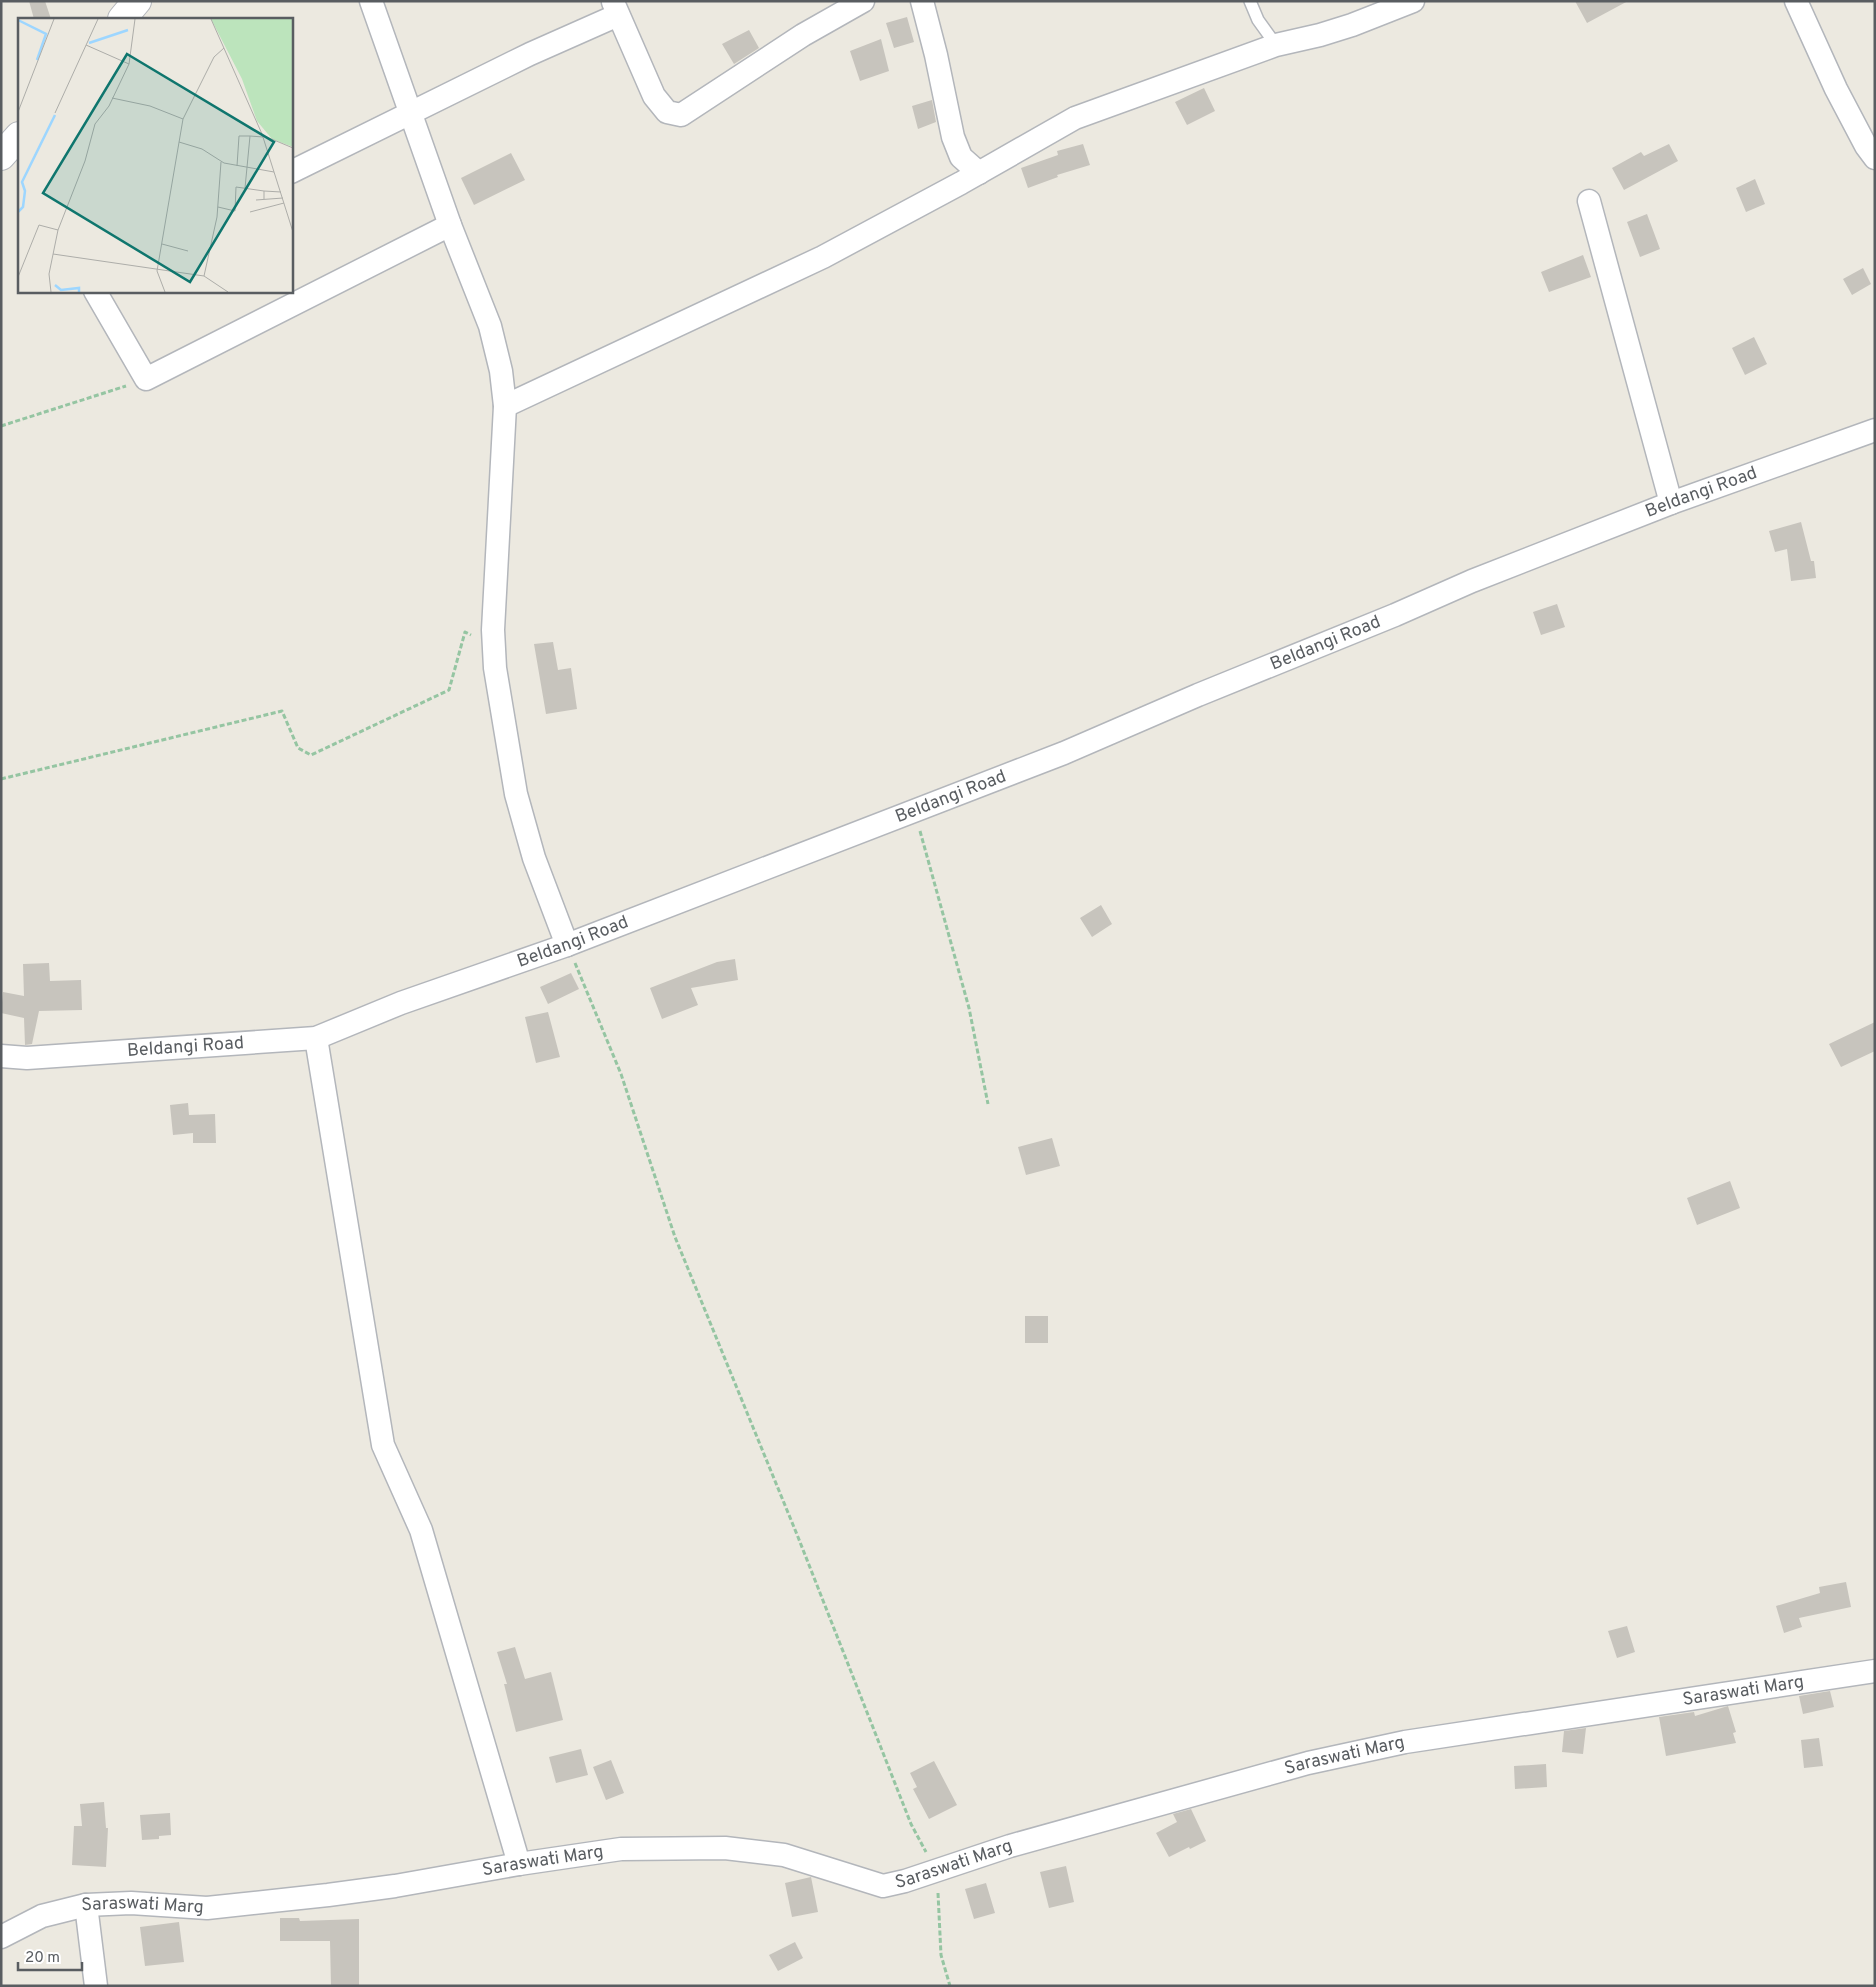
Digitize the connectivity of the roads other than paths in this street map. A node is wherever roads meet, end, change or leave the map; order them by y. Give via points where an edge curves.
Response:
1 (137, 1) edge
2 (371, 1) edge
3 (863, 1) edge
4 (922, 1) edge
5 (1250, 1) edge
6 (1413, 1) edge
7 (1796, 1) edge
8 (616, 8) edge
9 (123, 18) edge
10 (1276, 45) junction
11 (410, 114) junction
12 (1875, 158) edge
13 (292, 172) edge
14 (980, 173) junction
15 (1589, 201) dead end
16 (450, 225) junction
17 (96, 292) edge
18 (505, 406) junction
19 (1875, 430) edge
20 (1671, 503) junction
21 (567, 945) junction
22 (316, 1038) junction
23 (1, 1056) edge
24 (1875, 1671) edge
25 (519, 1864) junction
26 (86, 1906) junction
27 (1, 1937) edge
28 (96, 1986) edge

1 - 9 street
2 - 11 street
3 - 8 street via 804,35 681,115 667,112 654,96
4 - 14 street via 953,137 962,157
5 - 10 lane via 1258,20
6 - 10 street via 1352,25
7 - 12 street via 1836,89
8 - 11 street
10 - 14 street via 1075,118
11 - 13 street
11 - 16 street
14 - 18 street via 823,257
15 - 20 street
16 - 17 street via 146,380
16 - 18 street via 490,326 502,371
18 - 21 street via 492,630 495,668 516,794 534,858
19 - 20 street, Beldangi Road
20 - 21 street, Beldangi Road via 1472,581 1064,753
21 - 22 street, Beldangi Road via 401,1003
22 - 23 street, Beldangi Road via 27,1058
22 - 25 street via 383,1445 421,1530
24 - 25 street, Saraswati Marg via 1405,1742 1318,1760 1010,1846 883,1886 784,1855 725,1848 621,1849
25 - 26 street, Saraswati Marg via 395,1886 207,1908 131,1902
26 - 27 street, Saraswati Marg via 42,1916
26 - 28 street

